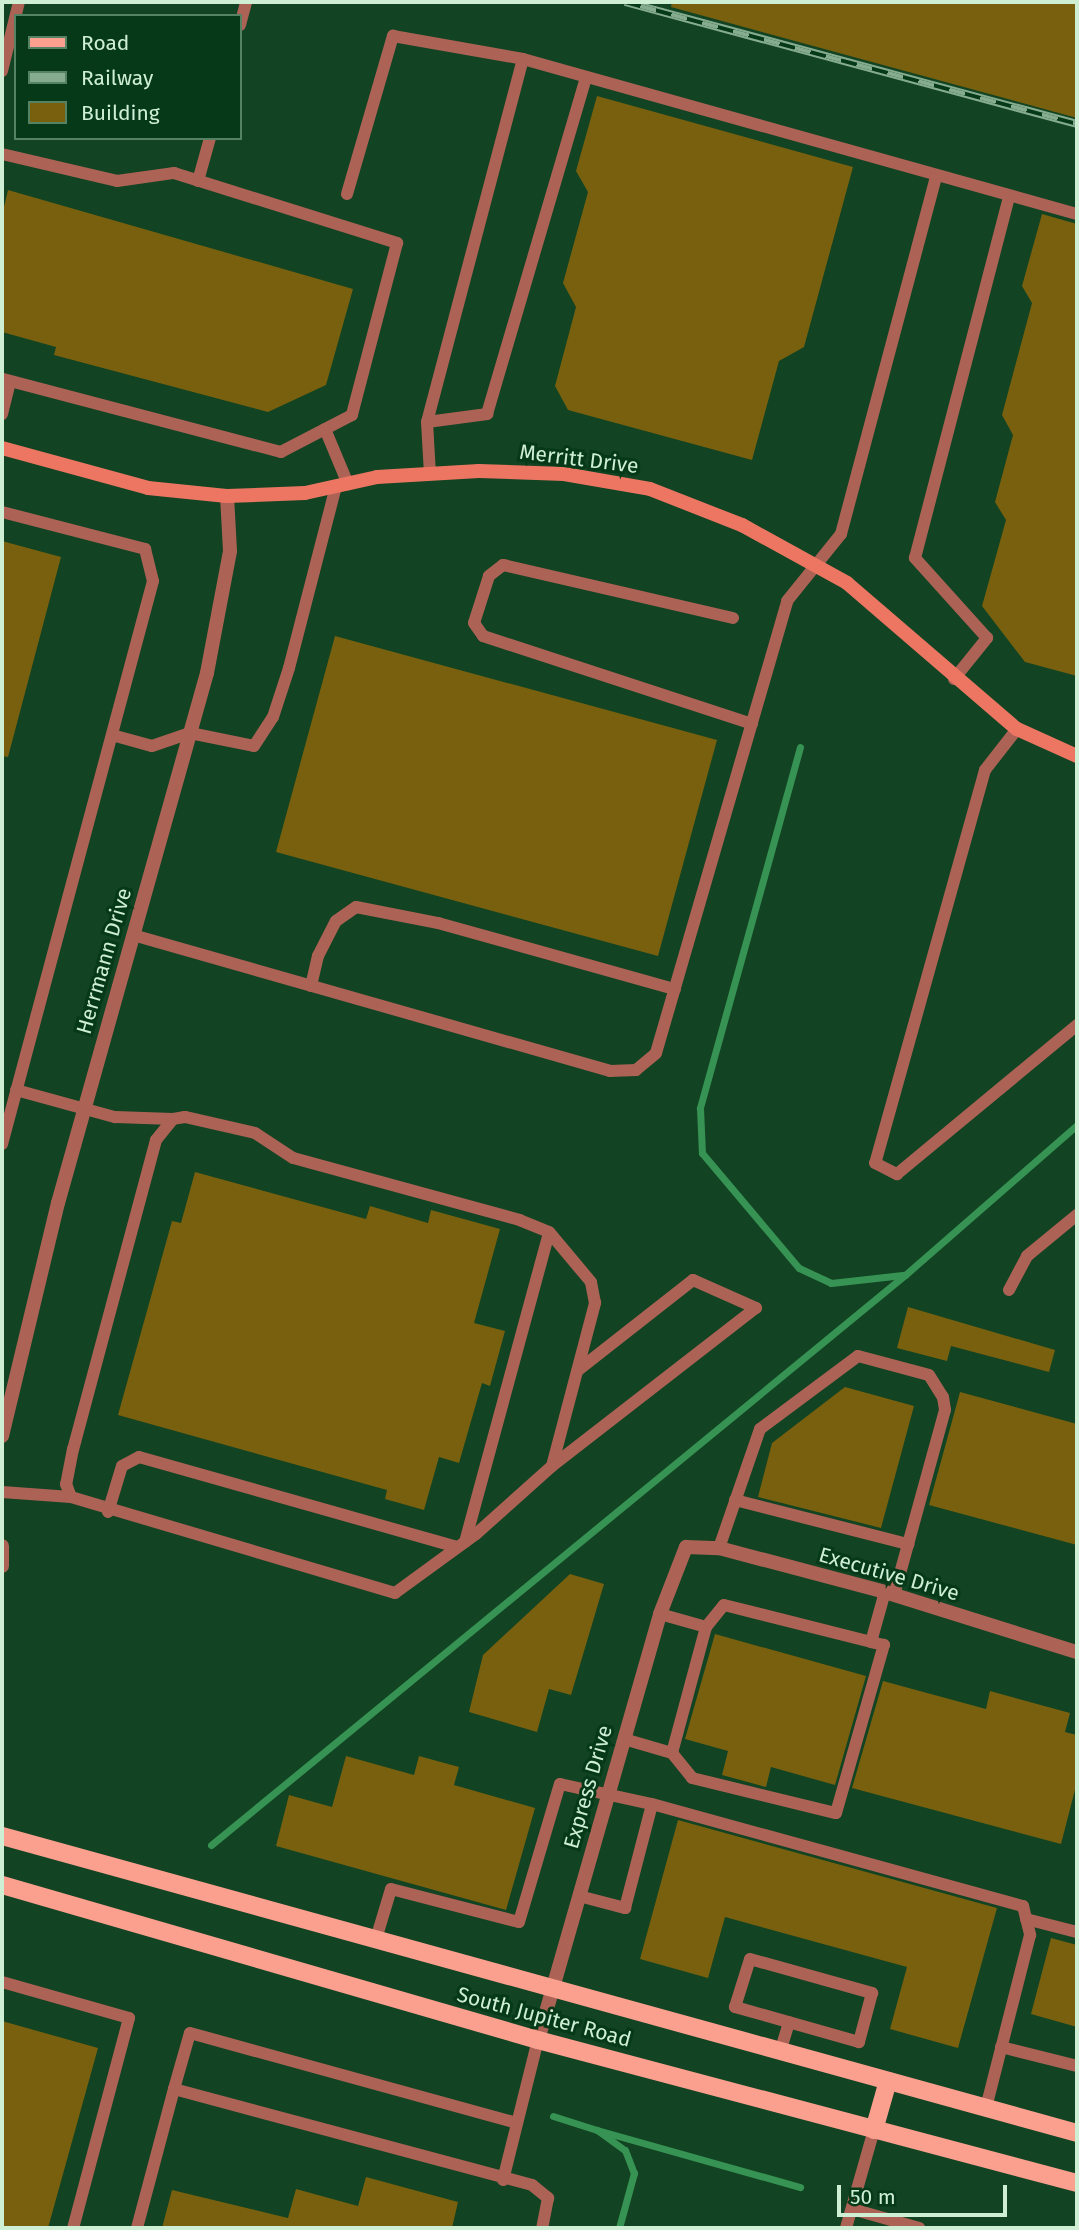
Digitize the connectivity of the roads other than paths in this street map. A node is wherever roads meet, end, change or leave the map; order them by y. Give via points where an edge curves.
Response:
1 (14, 22) edge
2 (523, 59) junction
3 (2, 71) edge
4 (586, 77) junction
5 (208, 140) edge
6 (2, 154) edge
7 (936, 177) junction
8 (198, 181) junction
9 (347, 194) dead end
10 (1009, 196) junction
11 (1077, 214) edge
12 (6, 381) edge
13 (2, 414) edge
14 (427, 422) junction
15 (325, 429) junction
16 (2, 448) edge
17 (430, 474) junction
18 (342, 485) junction
19 (227, 496) junction
20 (2, 512) edge
21 (815, 565) junction
22 (733, 618) dead end
23 (954, 679) junction
24 (751, 724) junction
25 (1017, 729) junction
26 (190, 733) junction
27 (111, 735) junction
28 (1077, 756) edge
29 (133, 935) junction
30 (311, 986) junction
31 (675, 989) junction
32 (1077, 1025) edge
33 (16, 1090) junction
34 (84, 1110) junction
35 (173, 1119) junction
36 (2, 1144) edge
37 (1077, 1215) edge
38 (549, 1232) junction
39 (1009, 1290) dead end
40 (577, 1371) junction
41 (7, 1393) edge
42 (2, 1436) edge
43 (552, 1466) junction
44 (2, 1492) edge
45 (71, 1497) junction
46 (735, 1500) junction
47 (108, 1512) junction
48 (908, 1544) junction
49 (461, 1545) junction
50 (2, 1546) edge
51 (686, 1547) joint
52 (719, 1548) junction
53 (2, 1566) edge
54 (890, 1594) junction
55 (660, 1615) junction
56 (706, 1627) junction
57 (871, 1642) junction
58 (1077, 1653) edge
59 (624, 1739) junction
60 (672, 1753) junction
61 (608, 1793) junction
62 (652, 1804) junction
63 (2, 1836) edge
64 (2, 1885) edge
65 (579, 1896) junction
66 (1026, 1919) junction
67 (1077, 1932) edge
68 (376, 1939) junction
69 (2, 1982) edge
70 (552, 1989) junction
71 (789, 2022) junction
72 (538, 2040) junction
73 (1001, 2047) junction
74 (780, 2052) junction
75 (1077, 2066) edge
76 (888, 2081) junction
77 (174, 2089) junction
78 (986, 2108) junction
79 (517, 2123) junction
80 (874, 2130) junction
81 (1077, 2133) edge
82 (503, 2180) junction
83 (1077, 2183) edge
84 (852, 2209) junction
85 (73, 2228) edge
86 (136, 2228) edge
87 (542, 2228) edge
88 (846, 2228) edge
89 (919, 2228) edge

1 - 3 lane
2 - 4 lane
2 - 9 lane via 393,36
2 - 14 lane
4 - 7 lane
4 - 14 lane via 487,414
5 - 8 lane
6 - 8 lane via 117,181 174,173
7 - 10 lane
7 - 21 lane via 841,534
8 - 15 lane via 397,243 352,415
10 - 11 lane
10 - 23 lane via 915,558 987,638
12 - 13 lane
12 - 15 lane via 281,452
14 - 17 lane
15 - 18 lane
16 - 19 street, Merritt Drive via 148,488
17 - 18 street, Merritt Drive
17 - 21 street, Merritt Drive via 564,474 650,489 742,525
18 - 19 street, Merritt Drive
18 - 26 lane via 273,717 254,746
19 - 26 street, Herrmann Drive via 230,551
20 - 27 lane via 145,549 153,582
21 - 23 street, Merritt Drive via 847,583
21 - 24 lane via 787,601
22 - 24 lane via 503,565 489,576 474,623 483,636
23 - 25 street, Merritt Drive
24 - 31 lane
25 - 28 street, Merritt Drive
25 - 32 lane via 985,770 875,1163 897,1174
26 - 27 lane via 152,746
26 - 29 street, Herrmann Drive
27 - 33 lane
29 - 30 lane
29 - 34 street, Herrmann Drive
30 - 31 lane via 318,956 336,921 356,907 438,923
30 - 31 lane via 610,1071 636,1070 656,1053
33 - 34 lane
33 - 36 lane
34 - 35 lane via 115,1117
34 - 41 street, Herrmann Drive
35 - 38 lane via 186,1116 255,1133 293,1158
35 - 45 lane via 156,1140 74,1449 66,1484
37 - 39 lane via 1027,1256
38 - 40 lane via 591,1282 595,1303
38 - 49 lane
40 - 43 lane
40 - 43 lane via 693,1280 756,1308
41 - 42 street, Herrmann Drive
43 - 49 lane
44 - 45 lane
45 - 47 lane
46 - 48 lane
46 - 48 lane via 760,1429 858,1356 929,1375 943,1397 945,1410
46 - 52 lane
47 - 49 lane via 396,1593
47 - 49 lane via 122,1466 139,1457
48 - 54 lane
50 - 53 street
51 - 52 street, Executive Drive
51 - 55 street, Express Drive
52 - 54 street, Executive Drive
54 - 57 lane
54 - 58 street, Executive Drive
55 - 56 lane
55 - 59 street, Express Drive
56 - 57 lane via 724,1605
56 - 60 lane
57 - 60 lane via 884,1645 836,1813 692,1778
59 - 60 lane
59 - 61 street, Express Drive
61 - 62 lane
61 - 65 street, Express Drive
61 - 68 lane via 560,1784 519,1922 391,1889
62 - 65 lane via 625,1908
62 - 66 lane via 1023,1906
63 - 68 main road, South Jupiter Road
64 - 72 main road, South Jupiter Road
65 - 70 street, Express Drive
66 - 67 lane
66 - 73 lane via 1030,1934
68 - 70 main road, South Jupiter Road
69 - 85 lane via 129,2018
70 - 72 street, Express Drive
70 - 74 main road, South Jupiter Road
71 - 71 lane via 735,2007 750,1959 872,1993 859,2042
71 - 74 lane
72 - 79 lane
72 - 80 main road, South Jupiter Road
73 - 75 lane
73 - 78 lane
74 - 76 main road, South Jupiter Road
76 - 78 main road, South Jupiter Road
76 - 80 main road
77 - 79 lane via 191,2033
77 - 82 lane
77 - 86 lane
78 - 81 main road, South Jupiter Road
79 - 82 lane
80 - 83 main road, South Jupiter Road
80 - 84 lane
82 - 87 lane via 532,2185 548,2198
84 - 88 lane
84 - 89 lane

